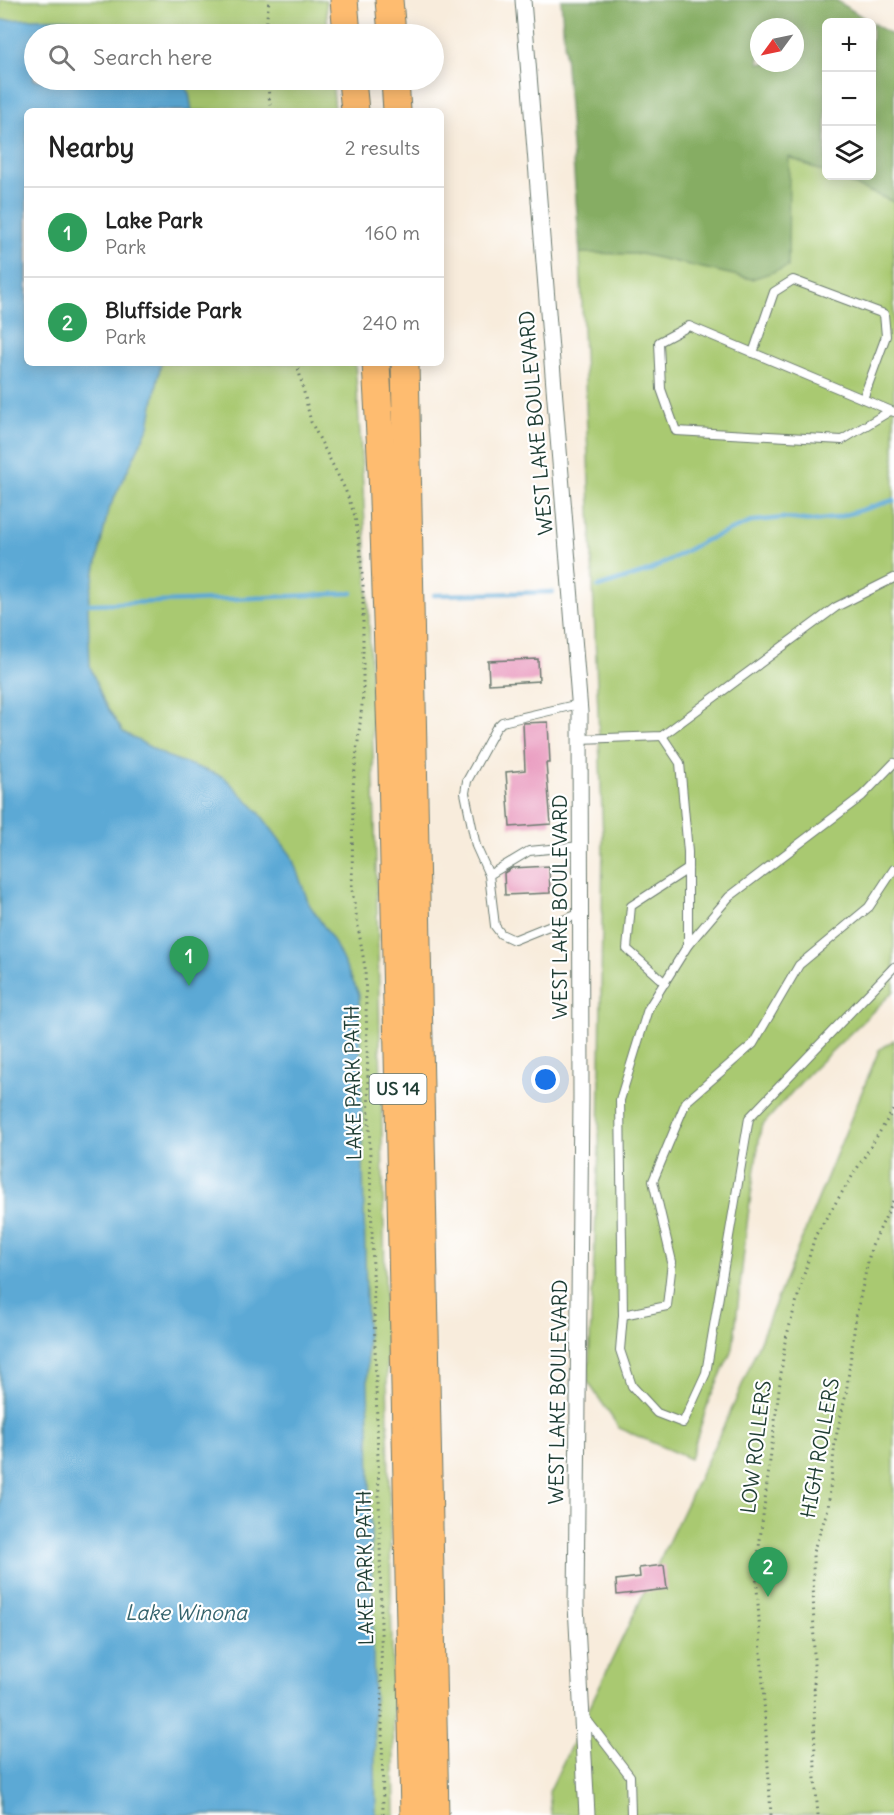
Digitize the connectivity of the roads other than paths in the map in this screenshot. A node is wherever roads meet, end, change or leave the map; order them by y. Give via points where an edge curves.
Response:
1 (344, 0) edge
2 (389, 0) edge
3 (524, 0) edge
4 (346, 24) edge
5 (391, 24) edge
6 (353, 90) edge
7 (396, 90) edge
8 (355, 108) edge
9 (397, 108) edge
10 (753, 353) junction
11 (376, 366) edge
12 (405, 366) edge
13 (863, 399) junction
14 (892, 412) edge
15 (894, 578) edge
16 (579, 704) junction
17 (662, 736) junction
18 (580, 739) junction
19 (894, 763) edge
20 (581, 846) junction
21 (688, 869) junction
22 (894, 869) edge
23 (489, 875) junction
24 (581, 913) junction
25 (688, 945) junction
26 (894, 968) edge
27 (664, 982) junction
28 (623, 1315) junction
29 (582, 1712) junction
30 (414, 1815) edge
31 (435, 1815) edge
32 (587, 1815) edge
33 (631, 1815) edge

1 - 4 highway
2 - 5 highway
3 - 16 street, WEST LAKE BOULEVARD
6 - 8 highway
7 - 9 highway
10 - 13 lane
10 - 13 lane via 774,292 793,280 884,314 886,336
10 - 14 lane via 689,326 659,342 661,389 676,431 842,440
11 - 30 highway, US 14 via 392,756
12 - 31 highway, US 14
13 - 14 lane
15 - 17 lane via 836,607
16 - 18 street, WEST LAKE BOULEVARD
16 - 23 lane via 502,722 467,781 465,793 476,846
17 - 18 lane
17 - 21 lane via 680,763
18 - 20 street, WEST LAKE BOULEVARD
19 - 25 lane via 862,796 729,897
20 - 23 lane via 529,851
20 - 24 street, WEST LAKE BOULEVARD
21 - 25 lane
21 - 27 lane via 631,906 627,949
22 - 28 lane via 869,907 799,965 753,1044 686,1102 653,1181 672,1262 667,1306
23 - 24 lane via 495,926 501,934 514,939
24 - 29 street, WEST LAKE BOULEVARD via 576,1605
25 - 27 lane
26 - 28 lane via 748,1118 706,1373 683,1423 657,1413 632,1386 620,1350
27 - 28 lane via 648,1009 620,1100
29 - 32 street, WEST LAKE BOULEVARD
29 - 33 lane via 630,1776

